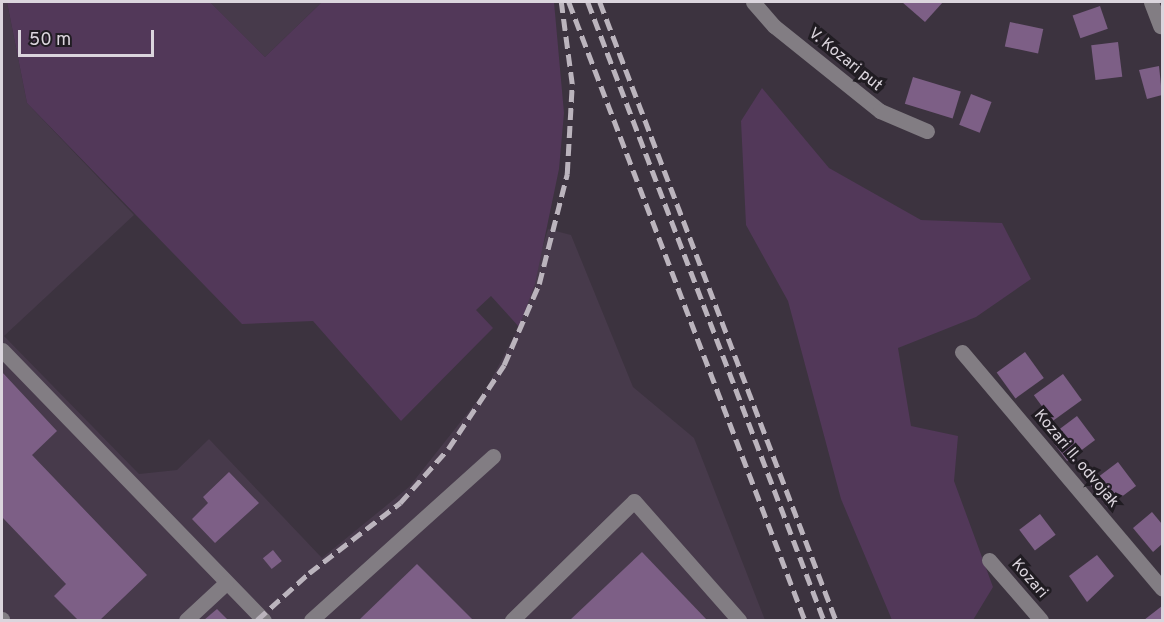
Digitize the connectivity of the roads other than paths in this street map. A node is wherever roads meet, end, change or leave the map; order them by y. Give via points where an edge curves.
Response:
1 (753, 2) edge
2 (1151, 2) edge
3 (1160, 26) dead end
4 (927, 131) dead end
5 (2, 350) edge
6 (962, 352) dead end
7 (493, 456) dead end
8 (989, 560) dead end
9 (226, 583) junction
10 (1162, 589) edge
11 (186, 621) edge
12 (264, 621) edge
13 (311, 621) edge
14 (512, 621) edge
15 (740, 621) edge
16 (1041, 621) edge

1 - 4 street, V. Kozari put via 791,40 880,111
2 - 3 street
5 - 9 street
6 - 10 street, Kozari II. odvojak
7 - 13 street
8 - 16 street, Kozari
9 - 11 street
9 - 12 street
14 - 15 street via 634,501

